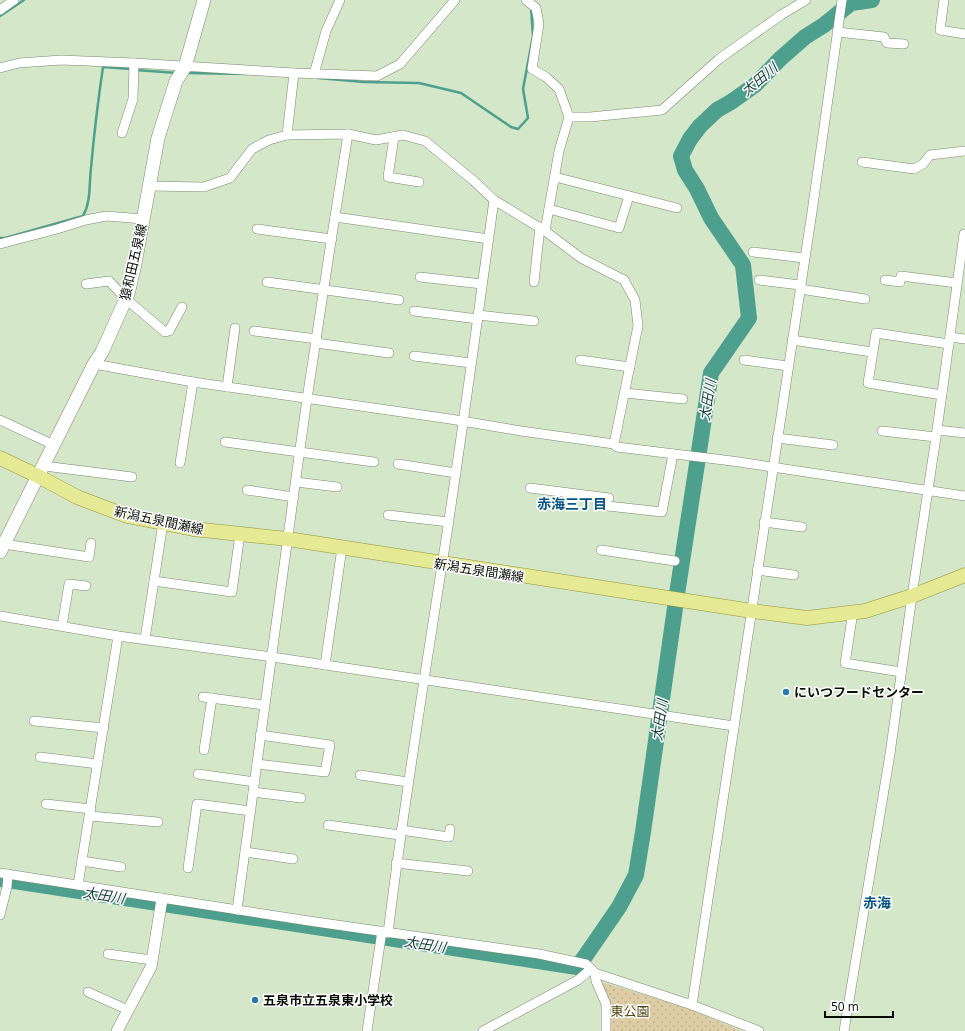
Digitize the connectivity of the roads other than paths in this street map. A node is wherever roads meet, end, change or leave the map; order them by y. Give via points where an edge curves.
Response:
1 (14, 0) edge
2 (204, 0) edge
3 (340, 0) edge
4 (455, 0) edge
5 (526, 0) edge
6 (806, 0) edge
7 (842, 0) edge
8 (944, 0) edge
9 (0, 10) edge
10 (837, 32) junction
11 (965, 34) edge
12 (904, 44) dead end
13 (134, 62) junction
14 (185, 66) junction
15 (0, 68) edge
16 (294, 72) junction
17 (314, 74) junction
18 (568, 117) junction
19 (122, 133) dead end
20 (348, 134) junction
21 (287, 135) junction
22 (394, 137) junction
23 (965, 151) edge
24 (862, 162) dead end
25 (554, 177) junction
26 (419, 182) dead end
27 (150, 186) junction
28 (629, 196) junction
29 (494, 200) junction
30 (677, 208) dead end
31 (549, 209) junction
32 (335, 217) junction
33 (143, 219) junction
34 (257, 229) dead end
35 (542, 229) junction
36 (965, 234) edge
37 (332, 239) junction
38 (489, 239) junction
39 (0, 244) edge
40 (753, 252) dead end
41 (804, 258) junction
42 (420, 277) dead end
43 (759, 280) dead end
44 (884, 280) dead end
45 (268, 282) dead end
46 (534, 282) dead end
47 (86, 284) dead end
48 (482, 284) junction
49 (800, 287) junction
50 (960, 288) edge
51 (324, 290) junction
52 (126, 299) junction
53 (865, 299) dead end
54 (399, 300) dead end
55 (182, 307) dead end
56 (414, 311) dead end
57 (478, 317) junction
58 (534, 321) dead end
59 (235, 328) dead end
60 (254, 331) dead end
61 (965, 339) edge
62 (792, 340) junction
63 (316, 341) junction
64 (950, 341) junction
65 (872, 352) junction
66 (390, 353) dead end
67 (414, 356) dead end
68 (580, 360) dead end
69 (744, 360) dead end
70 (472, 363) junction
71 (94, 364) junction
72 (788, 366) junction
73 (630, 367) junction
74 (193, 382) junction
75 (227, 387) junction
76 (625, 393) junction
77 (942, 395) junction
78 (307, 398) junction
79 (682, 399) dead end
80 (0, 420) edge
81 (463, 422) junction
82 (882, 431) dead end
83 (937, 433) junction
84 (965, 433) edge
85 (777, 438) junction
86 (225, 442) dead end
87 (614, 444) junction
88 (54, 445) junction
89 (833, 445) dead end
90 (300, 453) junction
91 (673, 454) junction
92 (0, 458) edge
93 (374, 462) dead end
94 (180, 463) dead end
95 (398, 464) dead end
96 (773, 468) junction
97 (41, 471) junction
98 (456, 473) junction
99 (132, 477) dead end
100 (296, 482) junction
101 (337, 487) dead end
102 (530, 488) dead end
103 (248, 490) dead end
104 (928, 491) junction
105 (965, 496) edge
106 (294, 497) junction
107 (388, 515) dead end
108 (449, 522) junction
109 (764, 522) junction
110 (162, 523) junction
111 (802, 527) dead end
112 (240, 534) junction
113 (288, 540) junction
114 (91, 543) dead end
115 (342, 548) junction
116 (1, 550) edge
117 (601, 550) dead end
118 (675, 561) dead end
119 (442, 564) junction
120 (757, 570) junction
121 (965, 574) edge
122 (794, 575) dead end
123 (154, 581) junction
124 (86, 586) dead end
125 (912, 596) junction
126 (752, 611) junction
127 (853, 612) junction
128 (0, 616) edge
129 (62, 626) junction
130 (118, 636) junction
131 (145, 640) junction
132 (272, 657) junction
133 (325, 665) junction
134 (901, 672) junction
135 (424, 680) junction
136 (264, 705) junction
137 (34, 721) dead end
138 (734, 726) junction
139 (104, 728) junction
140 (260, 735) junction
141 (204, 750) dead end
142 (40, 757) dead end
143 (98, 764) junction
144 (257, 764) junction
145 (198, 774) dead end
146 (360, 775) dead end
147 (254, 782) junction
148 (408, 782) junction
149 (253, 792) junction
150 (301, 798) dead end
151 (46, 804) dead end
152 (251, 811) junction
153 (90, 813) junction
154 (158, 822) dead end
155 (328, 825) dead end
156 (450, 829) dead end
157 (401, 833) junction
158 (245, 852) junction
159 (293, 859) dead end
160 (82, 861) junction
161 (396, 863) junction
162 (121, 867) dead end
163 (188, 868) dead end
164 (468, 871) dead end
165 (4, 874) edge
166 (78, 885) junction
167 (162, 903) junction
168 (237, 910) junction
169 (0, 915) edge
170 (383, 935) junction
171 (108, 954) dead end
172 (152, 960) junction
173 (593, 971) junction
174 (88, 992) dead end
175 (692, 1005) junction
176 (128, 1010) junction
177 (117, 1031) edge
178 (367, 1031) edge
179 (483, 1031) edge
180 (606, 1031) edge
181 (759, 1031) edge
182 (844, 1031) edge

1 - 9 street
2 - 14 main road, 猿和田五泉線
3 - 17 street via 326,31
4 - 17 street via 400,64 377,76
5 - 18 street via 536,8 539,24 532,69 559,89
6 - 18 street via 781,14 719,59 662,110
7 - 10 street
8 - 11 street via 940,30
10 - 12 street via 884,37 887,43
10 - 41 street
13 - 14 street
13 - 15 street via 61,60 18,63
13 - 19 street via 133,99
14 - 16 street
14 - 27 main road, 猿和田五泉線 via 176,81 158,138
16 - 17 street
16 - 21 street
18 - 25 street
20 - 21 street
20 - 22 street via 376,140
20 - 32 street
21 - 27 street via 268,140 252,149 230,178 204,187
22 - 26 street via 388,177
22 - 29 street via 403,135 424,141
23 - 24 street via 930,155 924,164 914,169
25 - 28 street
25 - 31 street
27 - 33 main road, 猿和田五泉線
28 - 30 street
28 - 31 street via 619,228
29 - 35 street
29 - 38 street
31 - 35 street
32 - 37 street
32 - 38 street
33 - 39 street via 106,216
33 - 52 main road, 猿和田五泉線
34 - 37 street
35 - 46 street
35 - 73 street via 581,258 624,280 635,300 638,326
36 - 50 street
37 - 51 street
38 - 48 street
40 - 41 street
41 - 49 street
42 - 48 street
43 - 49 street
44 - 50 street via 900,282 901,276
45 - 51 street
47 - 52 street via 109,281
48 - 57 street
49 - 53 street
49 - 62 street
50 - 64 street
51 - 54 street
51 - 63 street
52 - 55 street via 165,332 169,331
52 - 71 main road, 猿和田五泉線
56 - 57 street
57 - 58 street
57 - 70 street
59 - 75 street
60 - 63 street
61 - 64 street
62 - 65 street
62 - 72 street
63 - 66 street
63 - 78 street
64 - 65 street via 876,334
64 - 77 street
65 - 77 street via 868,383
67 - 70 street
68 - 73 street
69 - 72 street
70 - 81 street
71 - 74 street
71 - 88 main road, 猿和田五泉線
72 - 85 street
73 - 76 street
74 - 75 street
74 - 94 street
75 - 78 street
76 - 79 street
76 - 87 street
77 - 83 street
78 - 81 street
78 - 90 street
80 - 88 street
81 - 87 street
81 - 98 street
82 - 83 street
83 - 84 street
83 - 104 street
85 - 89 street
85 - 96 street
86 - 90 street
87 - 91 street via 617,447
88 - 97 main road, 猿和田五泉線
90 - 93 street
90 - 100 street
91 - 96 street
91 - 102 street via 662,512
92 - 97 main road, 新潟五泉間瀬線
95 - 98 street
96 - 104 street
96 - 109 street
97 - 99 street
97 - 110 main road, 新潟五泉間瀬線 via 77,497 127,516
97 - 116 main road, 猿和田五泉線
98 - 108 street
100 - 101 street
100 - 106 street
103 - 106 street
104 - 105 street
104 - 125 street
106 - 113 street
107 - 108 street
108 - 119 street
109 - 111 street
109 - 120 street
110 - 112 main road, 新潟五泉間瀬線
110 - 123 street
112 - 113 main road, 新潟五泉間瀬線
112 - 123 street via 232,592
113 - 115 main road, 新潟五泉間瀬線
113 - 132 street
114 - 116 street via 90,557
115 - 119 main road, 新潟五泉間瀬線
115 - 133 street
117 - 118 street
119 - 126 main road, 新潟五泉間瀬線
119 - 135 street
120 - 122 street
120 - 126 street
121 - 125 main road, 新潟五泉間瀬線
123 - 131 street
124 - 129 street via 69,584
125 - 127 main road, 新潟五泉間瀬線 via 865,611
125 - 134 street
126 - 127 main road, 新潟五泉間瀬線 via 807,618
126 - 138 street
127 - 134 street via 845,663
128 - 129 street
129 - 130 street
130 - 131 street
130 - 139 street
131 - 132 street
132 - 133 street
132 - 136 street
133 - 135 street
134 - 182 street
135 - 138 street
135 - 148 street
136 - 140 street
136 - 141 street via 207,698
137 - 139 street
138 - 175 street
139 - 143 street
140 - 144 street
140 - 144 street via 330,745 325,772
142 - 143 street
143 - 153 street
144 - 147 street
145 - 147 street
146 - 148 street
147 - 149 street
148 - 157 street
149 - 150 street
149 - 152 street
151 - 153 street
152 - 158 street
152 - 163 street via 197,804
153 - 154 street
153 - 160 street
155 - 157 street
156 - 157 street via 449,837
157 - 161 street
158 - 159 street
158 - 168 street
160 - 162 street
160 - 166 street
161 - 164 street
161 - 170 street
165 - 166 street
165 - 169 street via 7,887
166 - 167 street
167 - 168 street
167 - 172 street
168 - 170 street
170 - 173 street via 546,955 586,964
170 - 178 street
171 - 172 street
172 - 176 street via 151,967
173 - 175 street
173 - 179 street
173 - 180 street via 606,1004
174 - 176 street
175 - 181 street
176 - 177 street

